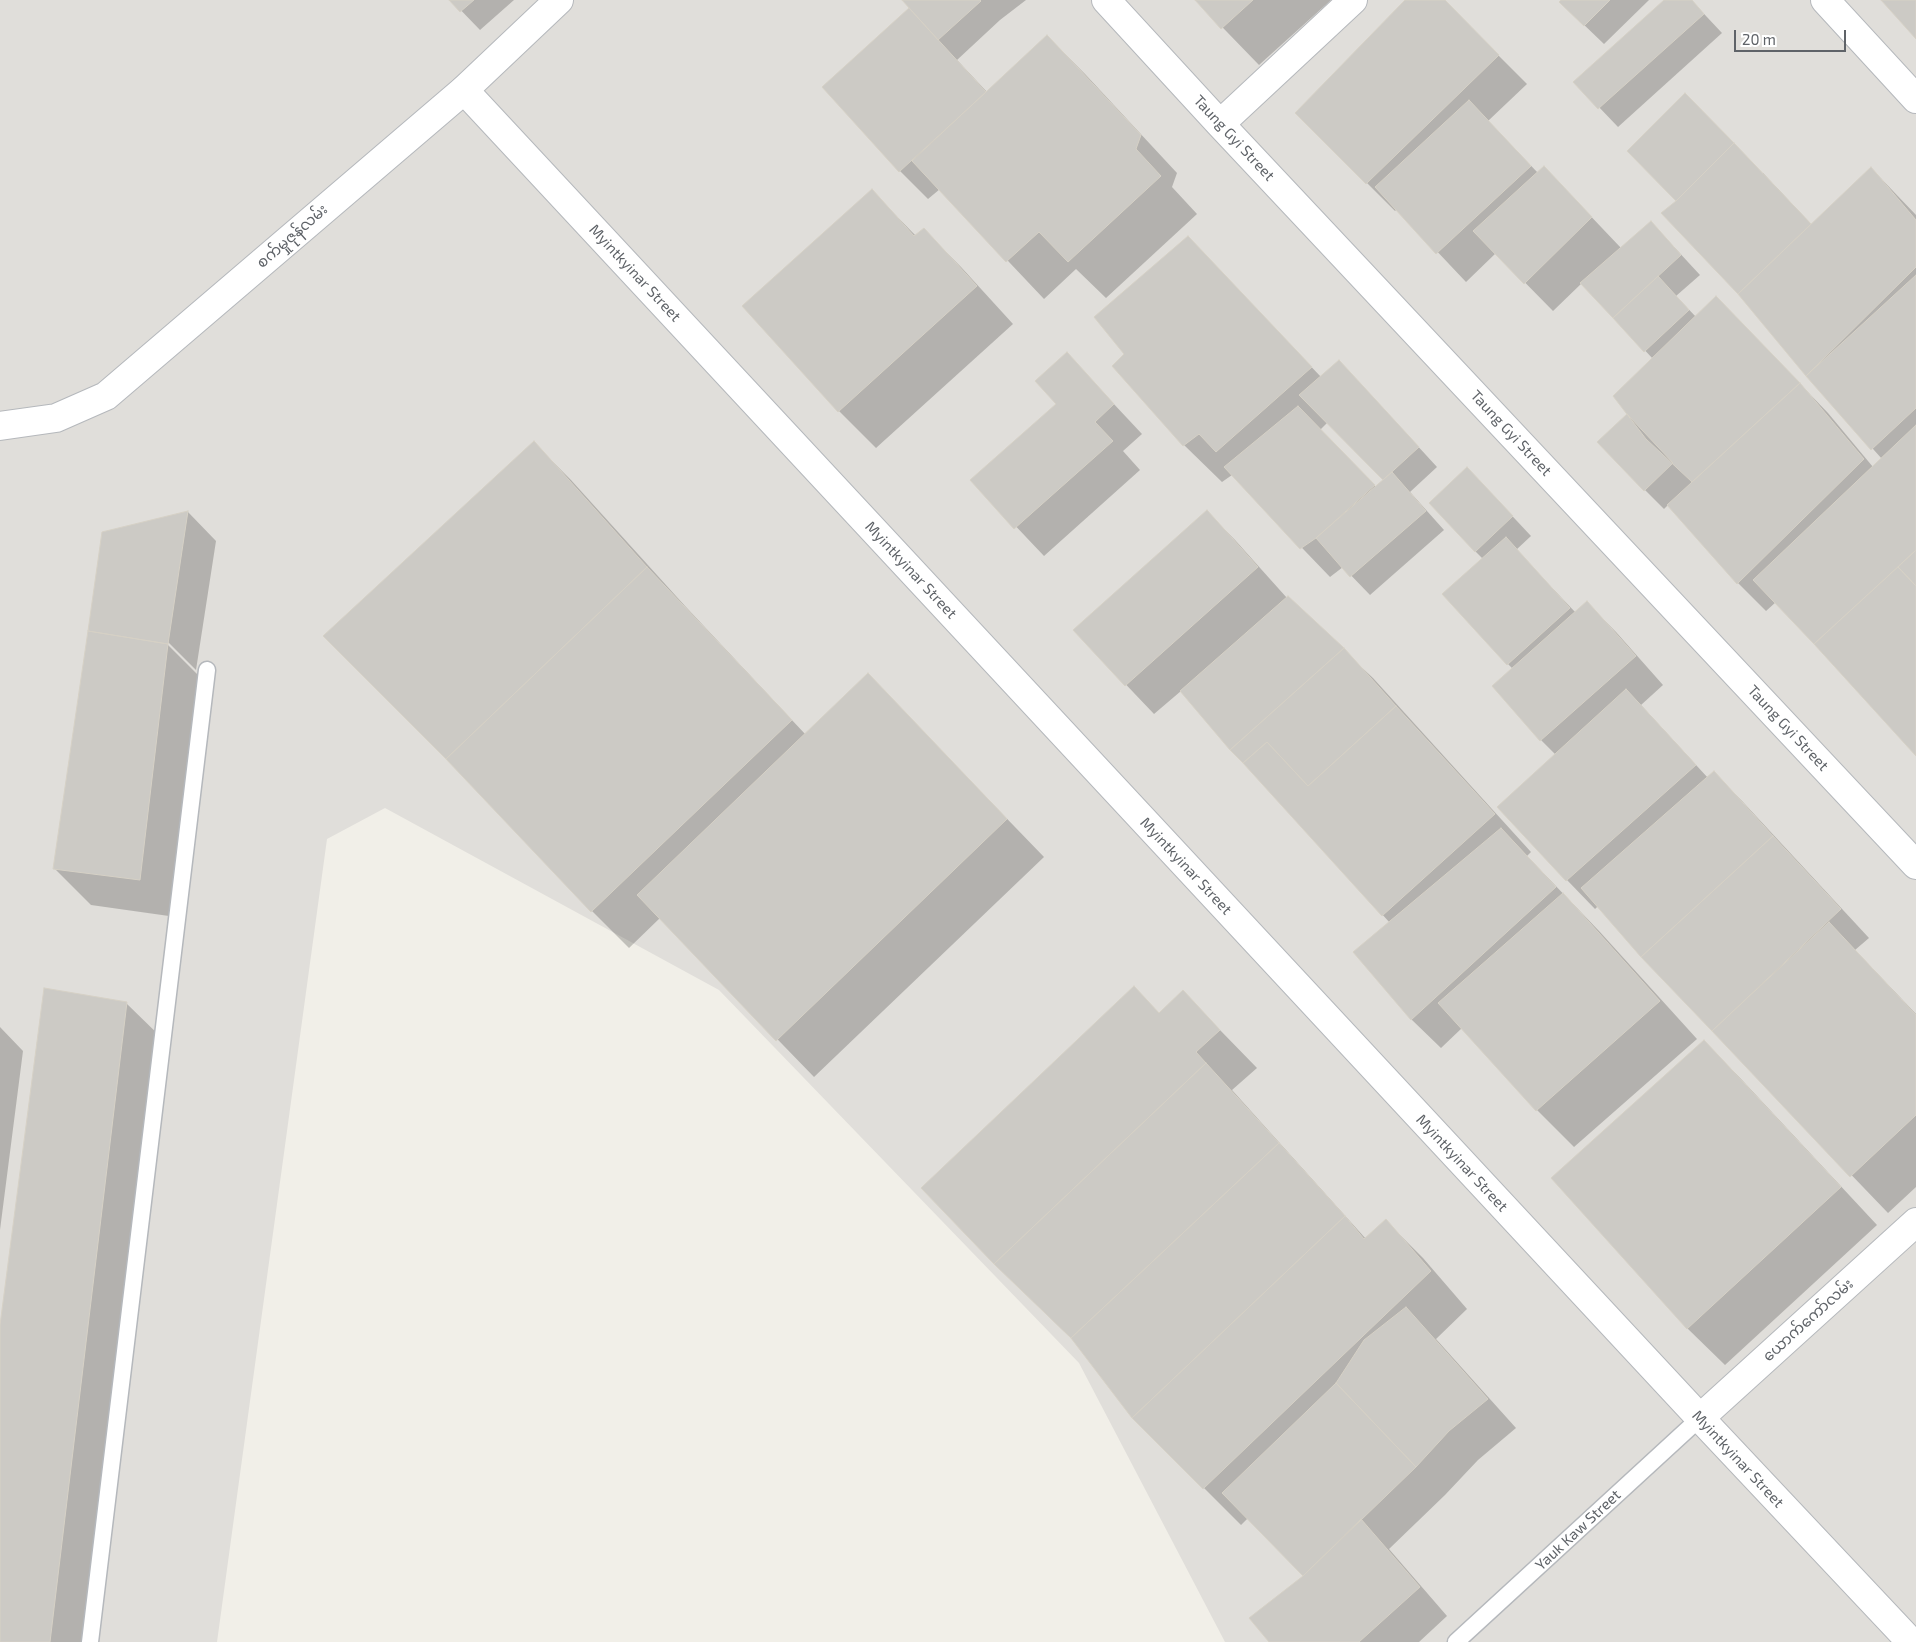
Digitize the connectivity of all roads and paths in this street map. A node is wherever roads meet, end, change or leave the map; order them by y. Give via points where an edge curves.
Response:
1 (559, 0) edge
2 (1106, 0) edge
3 (1354, 0) edge
4 (1825, 0) edge
5 (464, 90) junction
6 (1916, 99) edge
7 (1220, 124) junction
8 (0, 426) edge
9 (206, 670) dead end
10 (1916, 865) edge
11 (1916, 1222) edge
12 (1700, 1418) junction
13 (90, 1642) edge
14 (1456, 1642) edge
15 (1911, 1642) edge

1 - 5 street, စက်မှုဇုန်လမ်း
2 - 7 street, Taung Gyi Street
3 - 7 street
4 - 6 street
5 - 8 street, စက်မှုဇုန်လမ်း via 106,396 56,418
5 - 12 street, Myintkyinar Street
7 - 10 street, Taung Gyi Street
9 - 13 lane
11 - 12 street, ယောက်ကော်လမ်း
12 - 14 lane, Yauk Kaw Street
12 - 15 street, Myintkyinar Street

